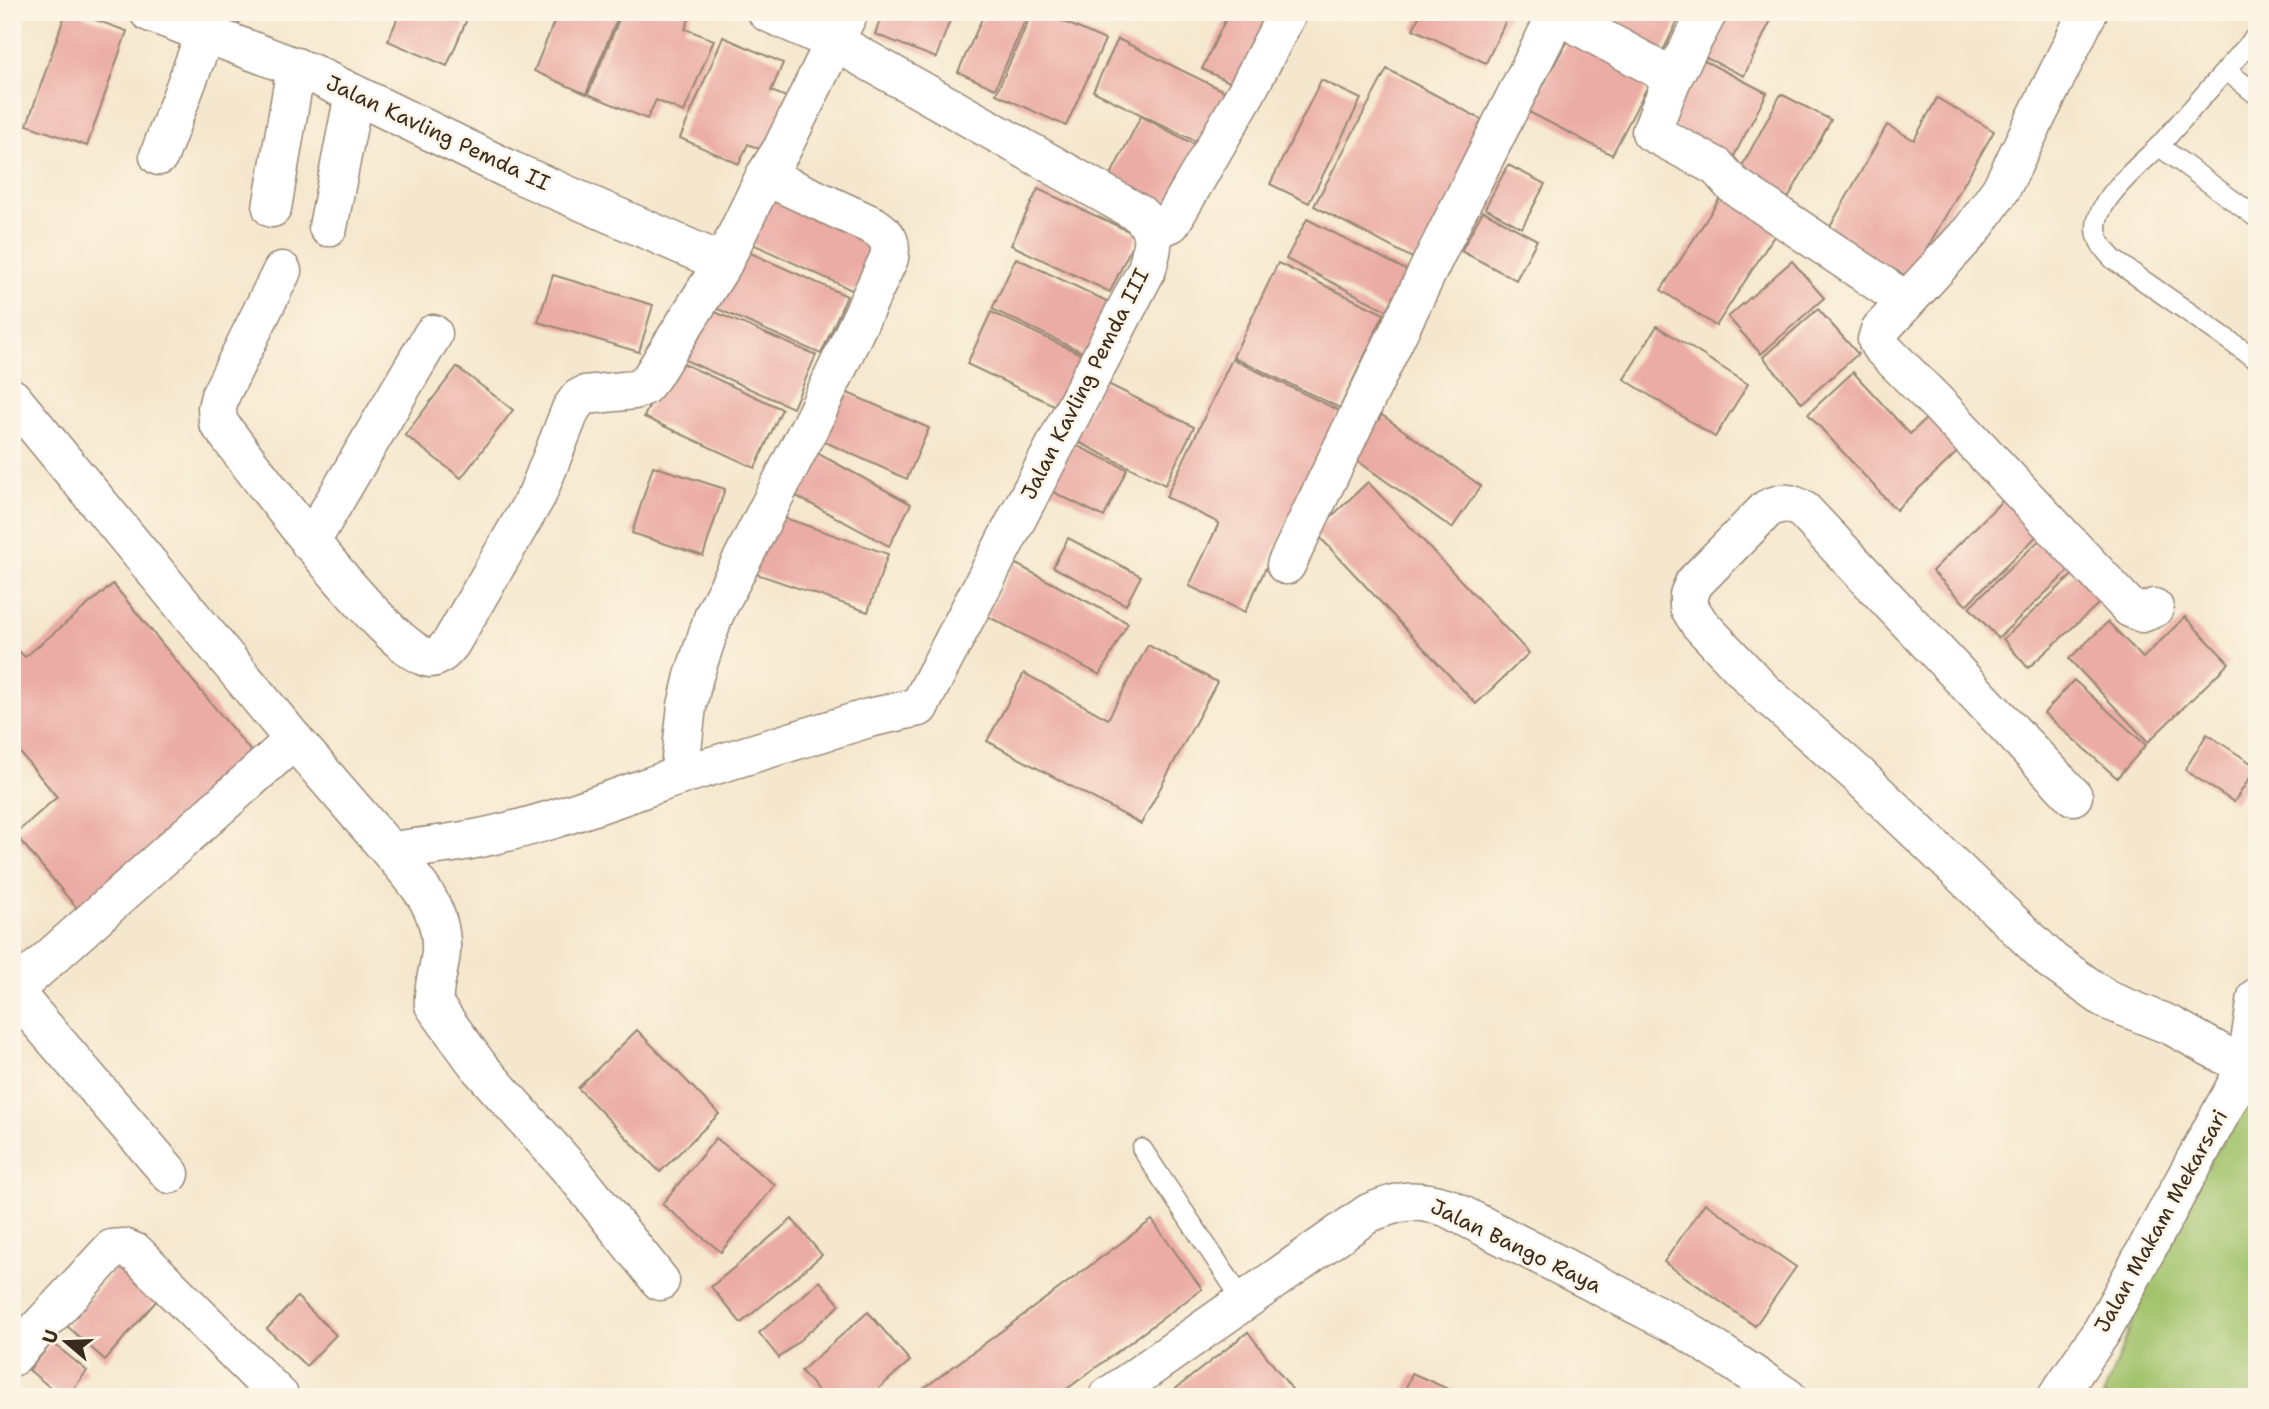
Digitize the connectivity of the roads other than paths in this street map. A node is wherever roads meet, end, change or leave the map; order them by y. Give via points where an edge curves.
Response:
1 (149, 12) edge
2 (767, 12) edge
3 (1288, 12) edge
4 (1708, 12) edge
5 (2088, 12) edge
6 (1557, 13) edge
7 (842, 27) edge
8 (205, 34) junction
9 (2257, 35) edge
10 (296, 68) junction
11 (2226, 70) junction
12 (1672, 79) junction
13 (354, 94) junction
14 (2257, 94) edge
15 (2158, 146) junction
16 (159, 156) dead end
17 (765, 176) junction
18 (271, 208) dead end
19 (2257, 218) edge
20 (328, 227) dead end
21 (1152, 231) junction
22 (723, 263) junction
23 (282, 271) dead end
24 (1906, 302) junction
25 (433, 334) dead end
26 (2257, 360) edge
27 (12, 398) edge
28 (310, 543) junction
29 (1286, 565) dead end
30 (2154, 608) dead end
31 (294, 740) junction
32 (679, 776) junction
33 (2073, 796) dead end
34 (390, 851) junction
35 (13, 992) edge
36 (2257, 997) edge
37 (2251, 1069) edge
38 (1142, 1149) dead end
39 (170, 1174) dead end
40 (660, 1281) dead end
41 (1244, 1302) junction
42 (12, 1357) edge
43 (280, 1397) edge
44 (1108, 1397) edge
45 (1787, 1397) edge
46 (2057, 1397) edge

1 - 8 street, Jalan Kavling Pemda II
2 - 7 street
3 - 21 street via 1171,222
4 - 12 street
5 - 24 street via 2001,189 1972,230
6 - 12 street
6 - 29 street
7 - 17 street
7 - 21 street via 1138,213
8 - 10 street, Jalan Kavling Pemda II
8 - 16 street
9 - 11 lane
10 - 13 street, Jalan Kavling Pemda II
10 - 18 street
11 - 14 lane
11 - 15 lane
12 - 24 street via 1651,132 1717,167 1732,184
13 - 20 street
13 - 22 street, Jalan Kavling Pemda II via 512,171
15 - 19 lane
15 - 26 lane via 2106,200 2096,232 2103,249
17 - 22 street
17 - 32 street via 874,226 886,233 892,245 816,414 714,615 691,686
21 - 32 street, Jalan Kavling Pemda III via 1147,269 919,707
22 - 28 street via 644,386 585,395 571,409 537,495 451,643 437,657 429,658 403,645
23 - 28 street via 220,396 217,416
24 - 30 street via 1880,330 1880,346 2130,608 2142,613
25 - 28 street
27 - 31 street
31 - 34 street
31 - 35 street
32 - 34 street via 507,831
33 - 37 street via 1793,503 1781,502 1766,509 1693,583 1689,607 1699,623 1763,691 1857,774 2052,961 2107,1000 2172,1026
34 - 40 street via 427,895 436,914 441,951 434,1005 480,1068 577,1177
35 - 39 street
36 - 37 street, Jalan Makam Mekarsari
37 - 46 street, Jalan Makam Mekarsari via 2102,1331
38 - 41 lane
41 - 44 street, Jalan Bango Raya
41 - 45 street, Jalan Bango Raya via 1369,1213 1395,1202 1422,1200 1446,1207 1684,1329
42 - 43 street via 112,1249 124,1248 135,1253

